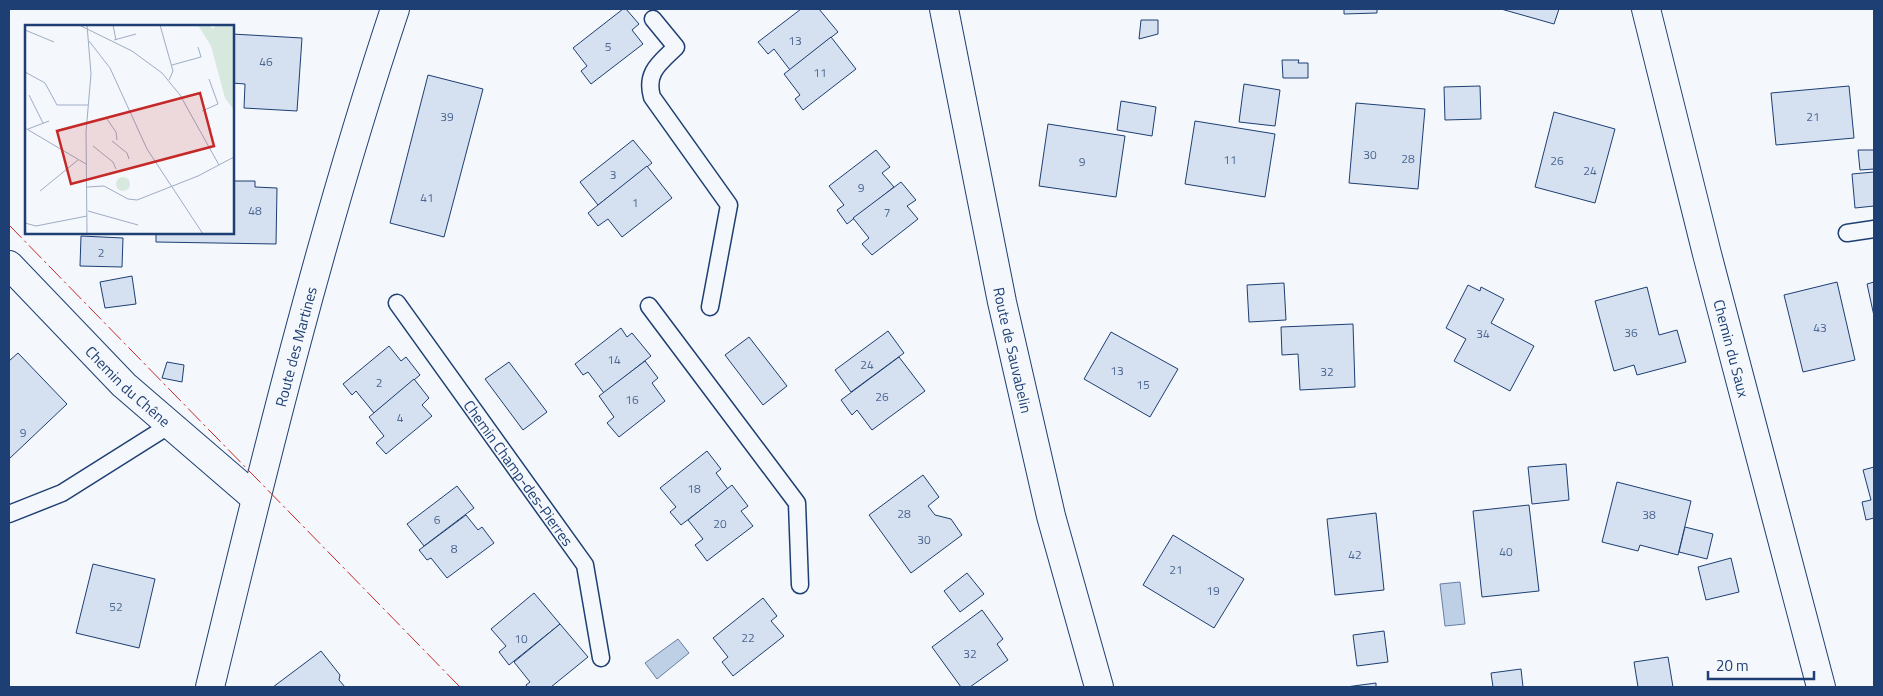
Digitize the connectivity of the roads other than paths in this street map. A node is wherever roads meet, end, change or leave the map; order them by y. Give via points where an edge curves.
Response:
1 (395, 9) edge
2 (944, 9) edge
3 (1646, 9) edge
4 (653, 19) dead end
5 (1874, 230) edge
6 (1848, 233) dead end
7 (9, 265) edge
8 (398, 303) dead end
9 (650, 306) dead end
10 (710, 307) dead end
11 (170, 426) junction
12 (256, 498) junction
13 (9, 514) edge
14 (800, 585) dead end
15 (601, 658) dead end
16 (210, 687) edge
17 (1099, 687) edge
18 (1821, 687) edge

1 - 12 street, Route des Martines via 357,125
2 - 17 street, Route de Sauvabelin via 1002,302 1051,516
3 - 18 street, Chemin du Saux
4 - 10 lane via 676,47 649,80 652,97 729,205
5 - 6 lane
7 - 11 street, Chemin du Chêne via 124,385
8 - 15 lane, Chemin Champ-des-Pierres via 584,565
9 - 14 lane via 797,503
11 - 12 street, Chemin du Chêne
11 - 13 lane via 62,492
12 - 16 street, Route des Martines

